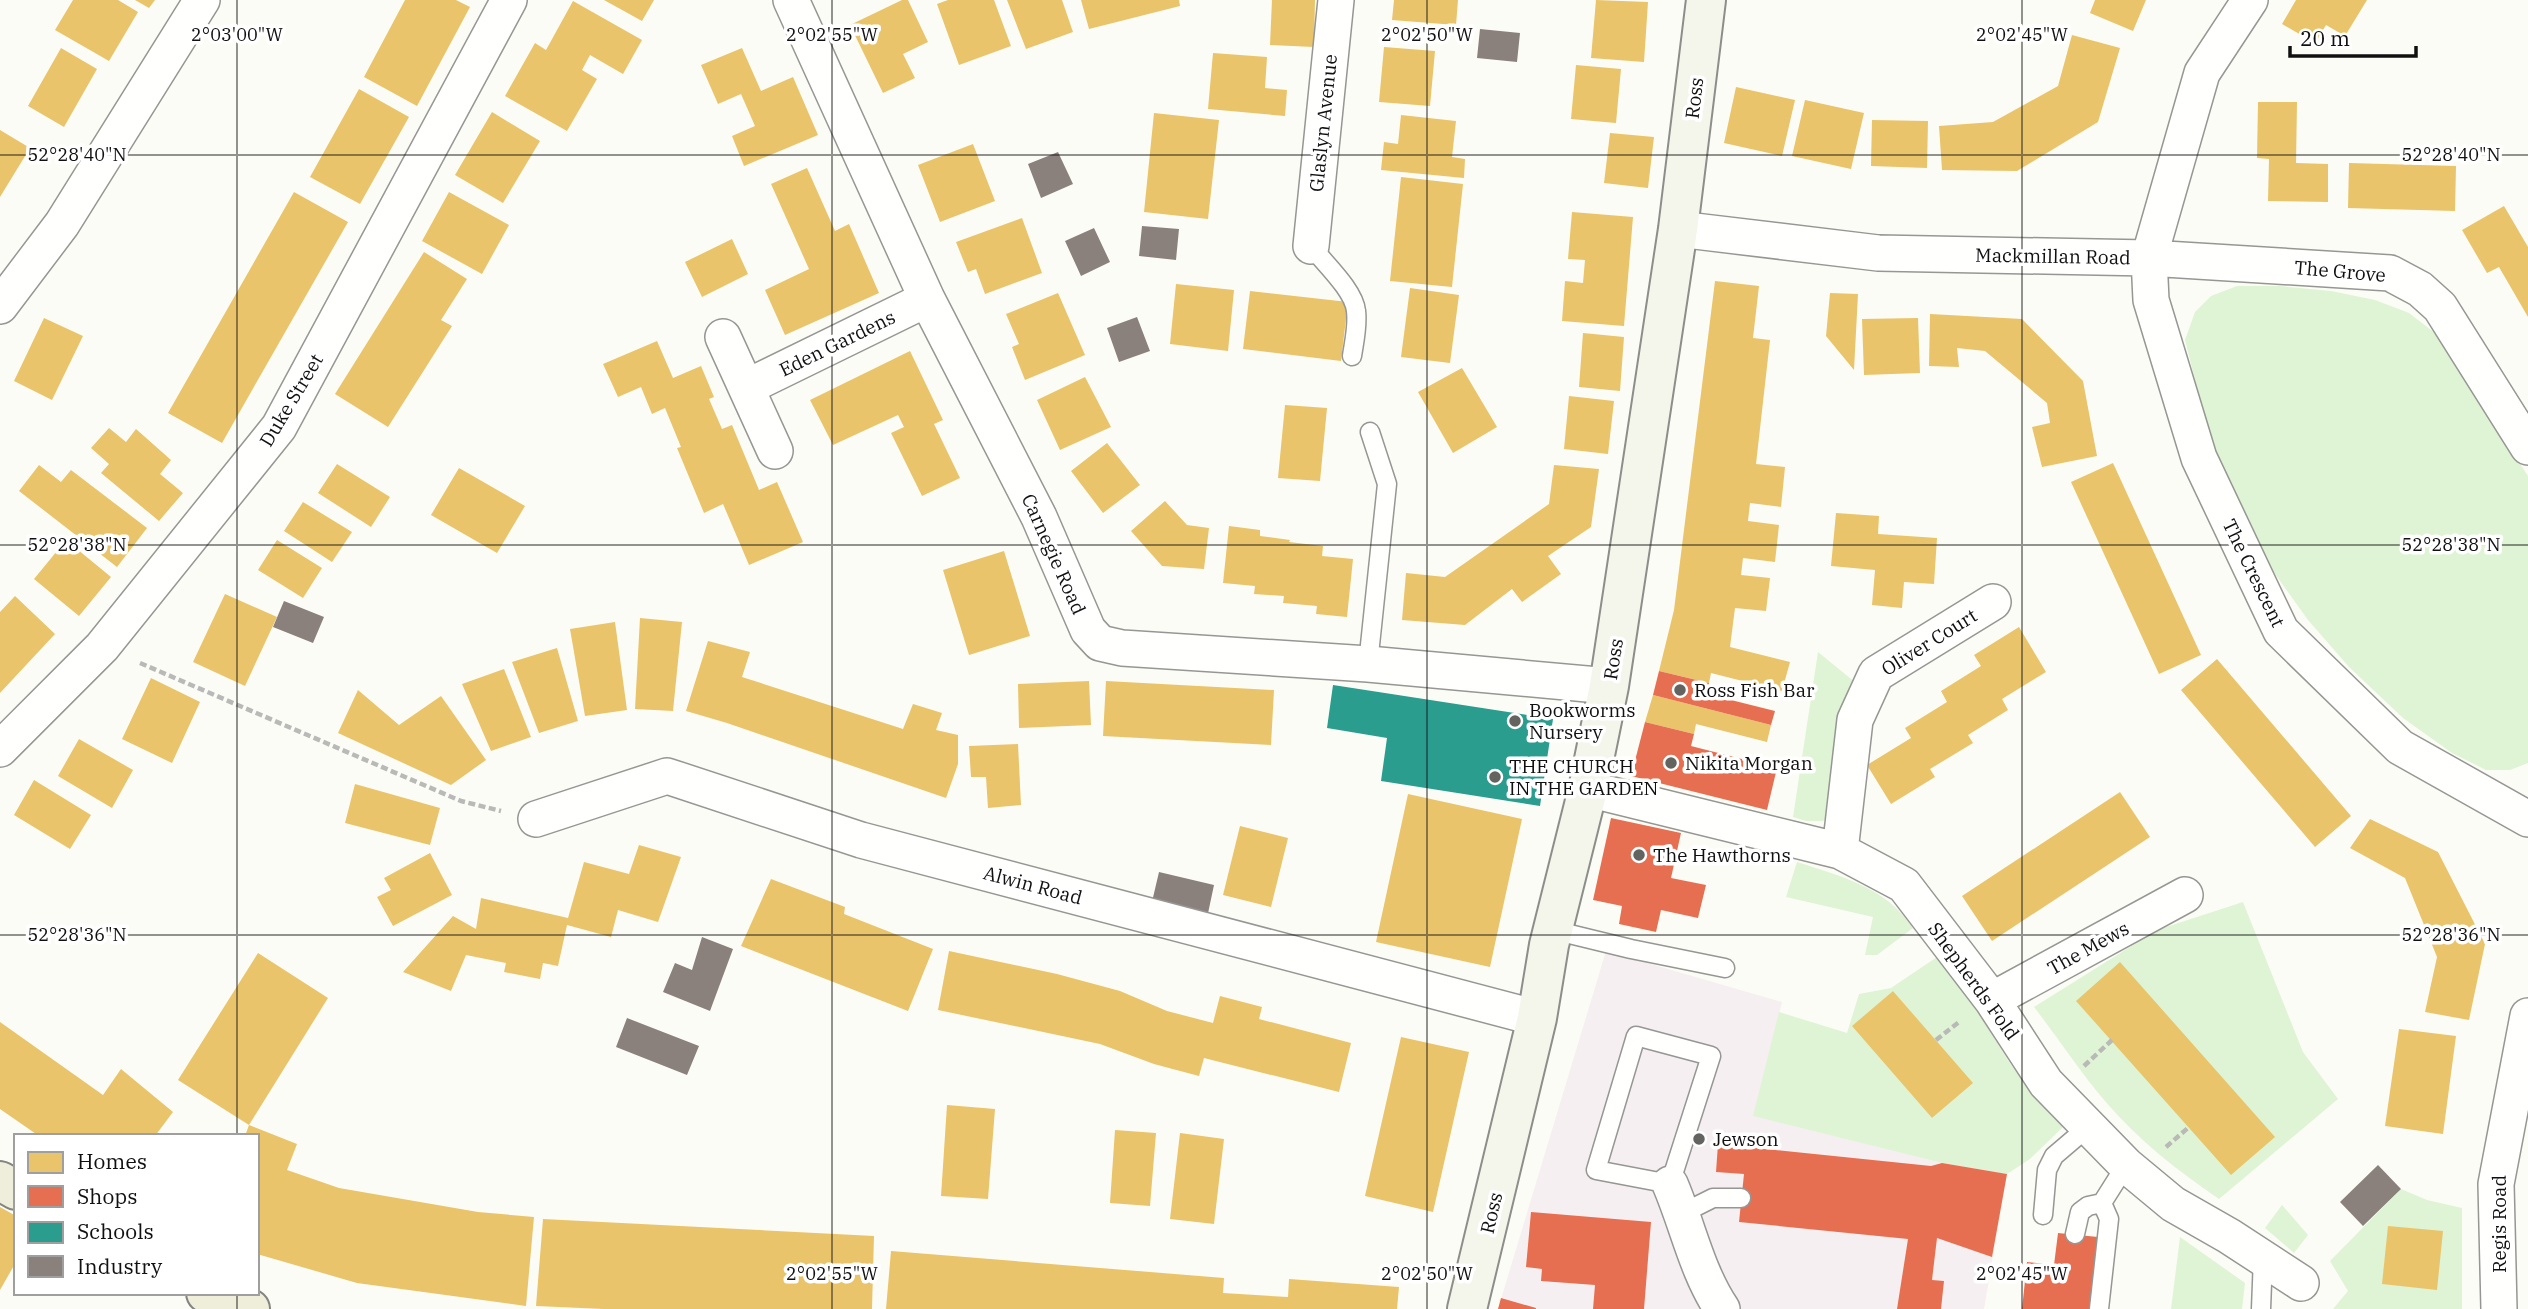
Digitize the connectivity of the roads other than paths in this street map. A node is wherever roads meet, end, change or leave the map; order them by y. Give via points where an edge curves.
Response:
1 (202, 0) edge
2 (509, 0) edge
3 (1336, 0) edge
4 (1706, 0) edge
5 (2250, 0) edge
6 (795, 1) edge
7 (1678, 229) junction
8 (1311, 246) joint
9 (2149, 258) junction
10 (927, 299) junction
11 (0, 306) edge
12 (723, 337) dead end
13 (1352, 356) dead end
14 (747, 387) junction
15 (2522, 425) edge
16 (1370, 432) dead end
17 (775, 451) dead end
18 (1993, 602) dead end
19 (1368, 664) junction
20 (1609, 686) junction
21 (0, 749) edge
22 (1588, 789) junction
23 (2528, 819) edge
24 (536, 820) road end
25 (1840, 851) junction
26 (2185, 895) dead end
27 (1553, 930) junction
28 (1725, 968) dead end
29 (1992, 1000) junction
30 (2528, 1016) edge
31 (1536, 1018) junction
32 (2088, 1127) junction
33 (2126, 1165) junction
34 (1741, 1198) dead end
35 (1676, 1199) junction
36 (2102, 1203) junction
37 (2043, 1215) dead end
38 (2075, 1234) dead end
39 (2263, 1257) junction
40 (2301, 1283) dead end
41 (212, 1295) edge
42 (250, 1309) edge
43 (1467, 1309) edge
44 (1722, 1309) edge
45 (2099, 1309) edge
46 (2261, 1309) edge
47 (2499, 1309) edge

1 - 11 street via 62,224
2 - 21 street, Duke Street via 279,427 102,647
3 - 8 street, Glaslyn Avenue
4 - 7 street, Ross
5 - 9 street, Mackmillan Road via 2202,73
6 - 10 street, Carnegie Road
7 - 9 street, Mackmillan Road via 1878,253
7 - 20 street, Ross
8 - 13 lane via 1354,303
9 - 15 street, The Grove via 2390,273 2420,289 2440,307
9 - 23 street, The Crescent via 2151,300 2199,458 2281,631 2400,747
10 - 14 street, Eden Gardens
10 - 19 street, Carnegie Road via 1039,517 1088,630 1100,643
12 - 14 street
14 - 17 street
16 - 19 lane via 1387,484
18 - 25 street, Oliver Court via 1876,674 1855,720
19 - 20 street, Carnegie Road
20 - 22 street, Ross
22 - 25 street, Shepherds Fold
22 - 27 street, Ross
24 - 31 street, Alwin Road via 667,776 861,840
25 - 29 street, Shepherds Fold via 1904,886
26 - 29 street, The Mews
27 - 28 lane
27 - 31 street, Ross
29 - 32 street, Shepherds Fold via 2046,1083
30 - 47 street, Regis Road via 2496,1184
31 - 43 street, Ross
32 - 33 street, Shepherds Fold
32 - 37 lane via 2054,1156 2047,1170
33 - 36 lane
33 - 39 street, Shepherds Fold via 2173,1204
34 - 35 lane
35 - 35 lane via 1596,1170 1636,1036 1711,1056
35 - 44 street via 1708,1288
36 - 38 lane via 2080,1212
36 - 45 lane via 2109,1219
39 - 40 street, Shepherds Fold
39 - 46 lane
41 - 42 main road

